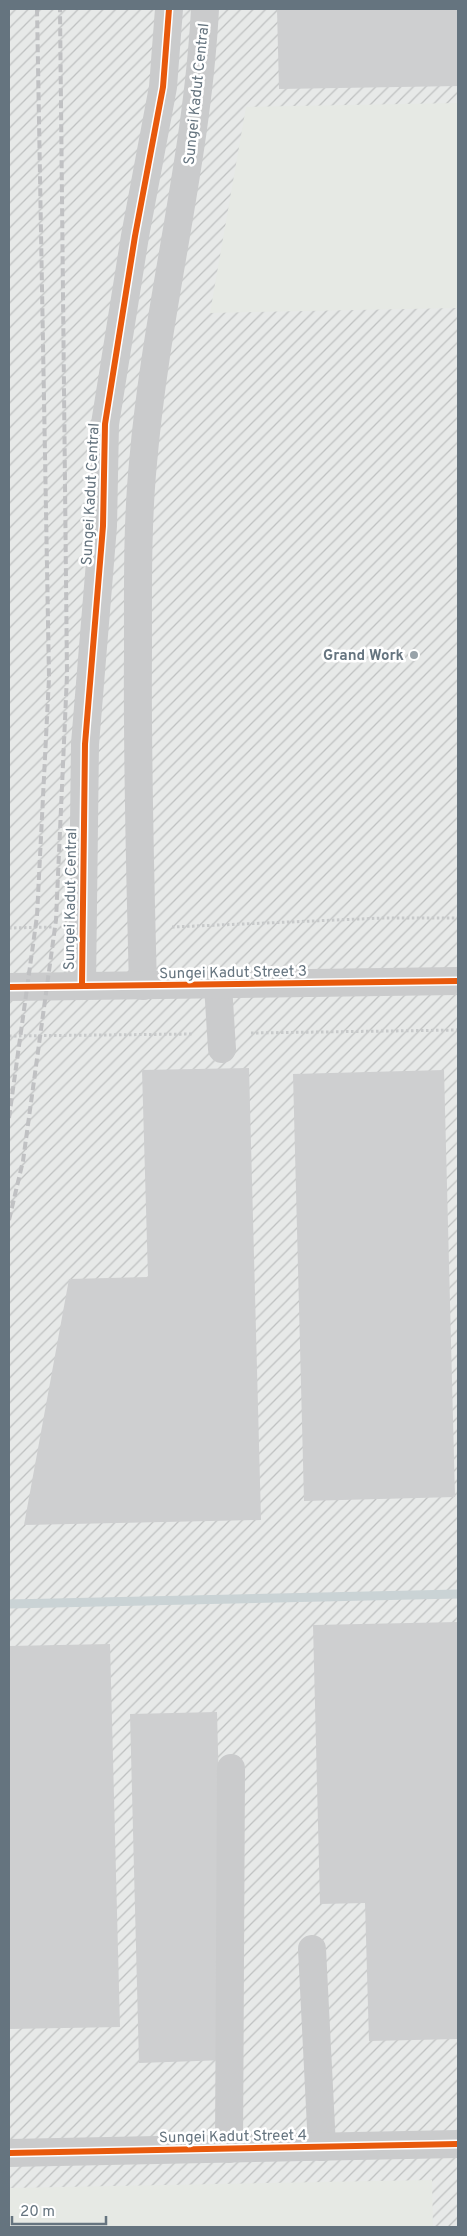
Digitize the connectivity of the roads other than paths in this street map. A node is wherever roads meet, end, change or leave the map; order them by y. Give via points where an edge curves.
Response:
1 (169, 9) edge
2 (205, 9) edge
3 (458, 981) edge
4 (218, 985) junction
5 (82, 986) junction
6 (143, 986) junction
7 (9, 987) edge
8 (222, 1049) dead end
9 (231, 1768) dead end
10 (312, 1949) dead end
11 (458, 2144) edge
12 (322, 2147) junction
13 (229, 2149) junction
14 (9, 2153) edge

1 - 5 street, Sungei Kadut Central via 163,87 105,424 103,526 85,744
2 - 6 street, Sungei Kadut Central via 193,140 153,368 142,465 137,724
3 - 4 street, Sungei Kadut Street 3
4 - 6 street, Sungei Kadut Street 3
4 - 8 street
5 - 6 street, Sungei Kadut Street 3
5 - 7 street, Sungei Kadut Street 3
9 - 13 street
10 - 12 street
11 - 12 street, Sungei Kadut Street 4
12 - 13 street, Sungei Kadut Street 4
13 - 14 street, Sungei Kadut Street 4

